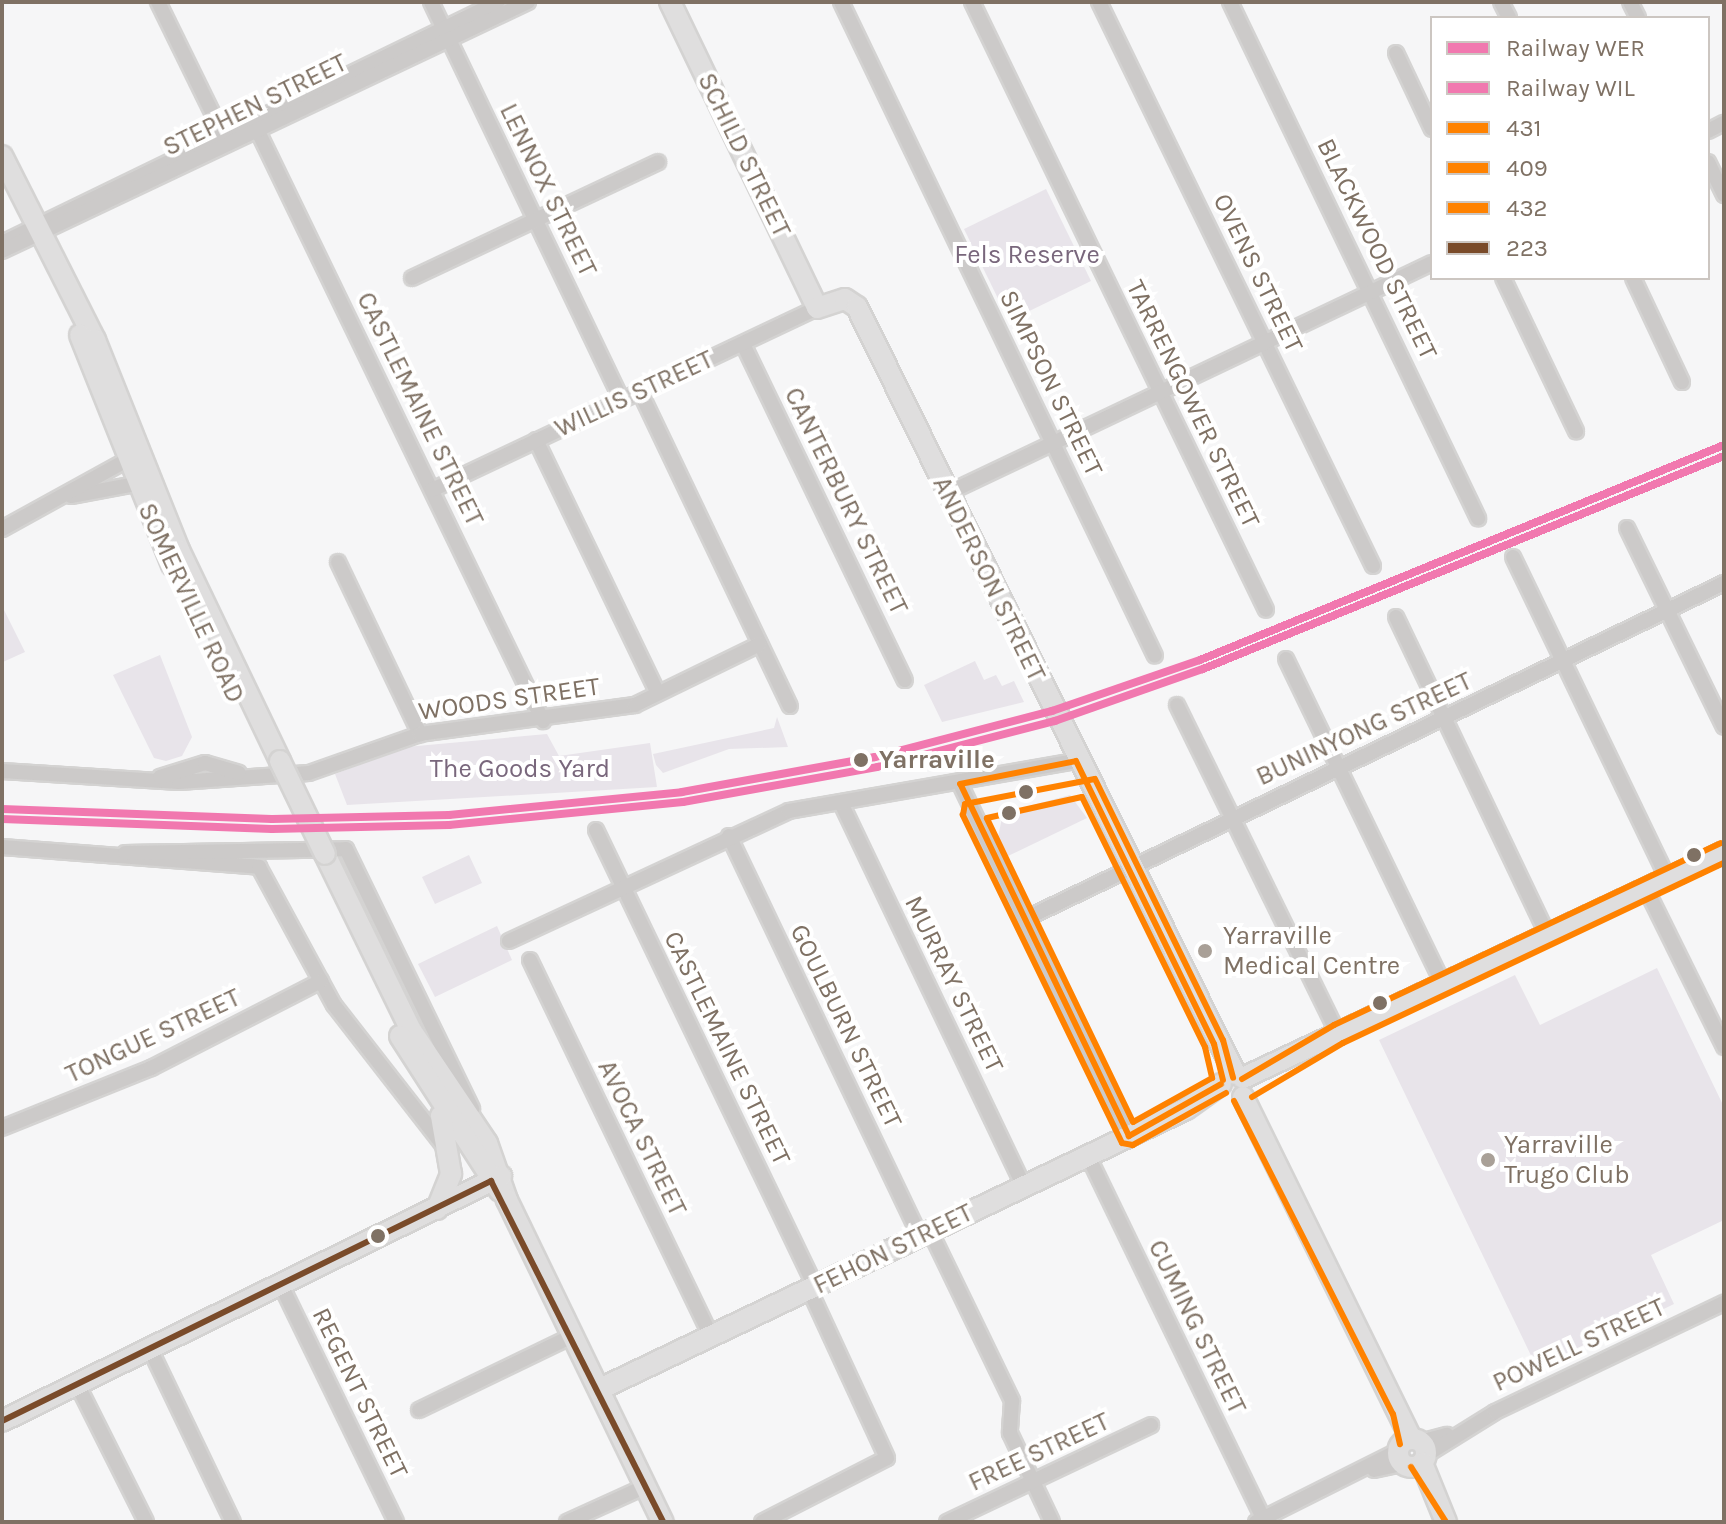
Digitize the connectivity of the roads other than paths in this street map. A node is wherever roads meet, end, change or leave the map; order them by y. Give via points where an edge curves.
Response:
1 (158, 2) edge
2 (431, 2) edge
3 (498, 2) edge
4 (528, 2) edge
5 (670, 2) edge
6 (841, 2) edge
7 (972, 2) edge
8 (1099, 2) edge
9 (1230, 2) edge
10 (446, 34) junction
11 (1396, 53) dead end
12 (255, 124) junction
13 (1430, 125) edge
14 (225, 140) junction
15 (2, 156) edge
16 (658, 162) dead end
17 (1710, 166) edge
18 (1724, 195) edge
19 (537, 219) junction
20 (37, 229) junction
21 (2, 243) edge
22 (2, 251) edge
23 (1430, 264) edge
24 (412, 278) dead end
25 (1504, 280) edge
26 (1634, 280) edge
27 (65, 286) junction
28 (1371, 291) junction
29 (837, 301) joint
30 (817, 308) junction
31 (1266, 342) junction
32 (743, 344) junction
33 (1682, 382) dead end
34 (640, 392) junction
35 (1160, 392) junction
36 (622, 400) junction
37 (1576, 431) dead end
38 (536, 440) junction
39 (1053, 443) junction
40 (125, 461) junction
41 (147, 466) junction
42 (103, 470) junction
43 (135, 484) junction
44 (113, 490) junction
45 (432, 490) junction
46 (948, 493) junction
47 (71, 496) junction
48 (1478, 518) dead end
49 (1627, 528) dead end
50 (2, 529) edge
51 (1513, 557) dead end
52 (338, 562) dead end
53 (1373, 566) dead end
54 (1724, 583) edge
55 (1266, 610) dead end
56 (1667, 611) junction
57 (1396, 617) dead end
58 (760, 644) junction
59 (1155, 656) dead end
60 (1286, 659) dead end
61 (1563, 660) junction
62 (905, 680) dead end
63 (658, 693) junction
64 (1177, 705) dead end
65 (790, 706) dead end
66 (1444, 717) junction
67 (543, 721) junction
68 (1724, 727) edge
69 (420, 734) junction
70 (1076, 761) junction
71 (269, 767) junction
72 (1338, 768) junction
73 (2, 771) edge
74 (960, 784) junction
75 (841, 803) junction
76 (1233, 818) junction
77 (596, 830) dead end
78 (729, 836) junction
79 (2, 847) edge
80 (266, 849) junction
81 (1724, 852) edge
82 (125, 853) junction
83 (318, 854) junction
84 (259, 867) junction
85 (1128, 869) junction
86 (1669, 881) junction
87 (623, 886) junction
88 (1647, 891) junction
89 (1025, 919) junction
90 (1548, 936) junction
91 (513, 939) dead end
92 (530, 960) dead end
93 (321, 981) junction
94 (1443, 984) junction
95 (1338, 1034) junction
96 (1724, 1047) edge
97 (1234, 1088) junction
98 (437, 1101) junction
99 (2, 1128) edge
100 (1129, 1136) junction
101 (487, 1143) junction
102 (448, 1152) junction
103 (1088, 1156) junction
104 (496, 1178) junction
105 (1024, 1186) junction
106 (437, 1209) junction
107 (925, 1234) junction
108 (281, 1285) junction
109 (812, 1288) junction
110 (1724, 1303) edge
111 (574, 1335) junction
112 (711, 1336) junction
113 (150, 1349) junction
114 (77, 1384) junction
115 (600, 1389) junction
116 (419, 1410) dead end
117 (2, 1421) edge
118 (1151, 1425) dead end
119 (1411, 1453) junction
120 (1034, 1481) junction
121 (646, 1486) junction
122 (1259, 1520) edge
123 (146, 1522) edge
124 (233, 1522) edge
125 (396, 1522) edge
126 (567, 1522) edge
127 (663, 1522) edge
128 (762, 1522) edge
129 (947, 1522) edge
130 (1052, 1522) edge
131 (1446, 1522) edge

1 - 14 street
2 - 10 street, LENNOX STREET
3 - 10 street, STEPHEN STREET
4 - 10 street, STEPHEN STREET
5 - 30 street, SCHILD STREET
6 - 39 street, SIMPSON STREET
7 - 35 street, TARRENGOWER STREET
8 - 31 street, OVENS STREET
9 - 28 street, BLACKWOOD STREET
10 - 12 street, STEPHEN STREET
10 - 19 street, LENNOX STREET
11 - 13 street
12 - 14 street, STEPHEN STREET
12 - 45 street, CASTLEMAINE STREET
14 - 20 street, STEPHEN STREET
15 - 20 street, SOMERVILLE ROAD
16 - 19 street
17 - 18 street
19 - 24 street
19 - 36 street, LENNOX STREET
20 - 21 street, STEPHEN STREET
20 - 22 street, STEPHEN STREET
20 - 27 street, SOMERVILLE ROAD
23 - 28 street
25 - 37 street
26 - 33 street
27 - 40 street, SOMERVILLE ROAD
27 - 41 street, SOMERVILLE ROAD
28 - 31 street
28 - 48 street, BLACKWOOD STREET
29 - 30 street, WILLIS STREET
29 - 46 street, ANDERSON STREET via 857,307
30 - 32 street, WILLIS STREET
31 - 35 street
31 - 53 street, OVENS STREET
32 - 34 street, WILLIS STREET
32 - 62 street, CANTERBURY STREET
34 - 36 street, WILLIS STREET
34 - 58 street
35 - 39 street
35 - 55 street, TARRENGOWER STREET
36 - 38 street, WILLIS STREET
38 - 45 street, WILLIS STREET
38 - 63 street
39 - 46 street
39 - 59 street, SIMPSON STREET
40 - 41 street
40 - 42 street
40 - 43 street, SOMERVILLE ROAD
41 - 43 street
41 - 71 street, SOMERVILLE ROAD
42 - 44 street
42 - 47 street
43 - 44 street
43 - 71 street, SOMERVILLE ROAD
44 - 47 street
45 - 67 street, CASTLEMAINE STREET
46 - 70 street, ANDERSON STREET
47 - 50 street
49 - 56 street
51 - 61 street
52 - 69 street
54 - 56 street, BUNINYONG STREET
56 - 61 street, BUNINYONG STREET
56 - 68 street
57 - 66 street
58 - 63 street, WOODS STREET
58 - 65 street
60 - 72 street
61 - 66 street, BUNINYONG STREET
61 - 86 street
63 - 67 street, WOODS STREET
64 - 76 street
66 - 72 street, BUNINYONG STREET
66 - 90 street
67 - 69 street, WOODS STREET
69 - 71 street, WOODS STREET via 324,769
70 - 74 street
70 - 85 street, ANDERSON STREET
71 - 73 street, WOODS STREET via 213,769 184,782
71 - 83 street, SOMERVILLE ROAD, bridge
72 - 76 street, BUNINYONG STREET
72 - 94 street
74 - 75 street
74 - 89 street
75 - 78 street via 789,811
75 - 105 street, MURRAY STREET
76 - 85 street, BUNINYONG STREET
76 - 95 street
77 - 87 street, CASTLEMAINE STREET
78 - 87 street
78 - 107 street, GOULBURN STREET
79 - 82 street
80 - 82 street
80 - 84 street
80 - 101 street, SOMERVILLE ROAD via 335,846 350,854
81 - 86 street, FEHON STREET
82 - 84 street
83 - 98 street, SOMERVILLE ROAD
83 - 101 street, SOMERVILLE ROAD via 411,1030
84 - 93 street
85 - 89 street, BUNINYONG STREET
85 - 97 street, ANDERSON STREET
86 - 88 street, FEHON STREET
87 - 91 street
87 - 109 street, CASTLEMAINE STREET
88 - 90 street, FEHON STREET
88 - 96 street
89 - 100 street
90 - 94 street, FEHON STREET
92 - 112 street, AVOCA STREET
93 - 99 street, TONGUE STREET via 151,1068
93 - 102 street
94 - 95 street, FEHON STREET
95 - 97 street, FEHON STREET
97 - 100 street, FEHON STREET
97 - 119 street, ANDERSON STREET
98 - 102 street
98 - 104 street, SOMERVILLE ROAD
100 - 103 street, FEHON STREET
101 - 104 street, SOMERVILLE ROAD
102 - 106 street via 450,1177
103 - 105 street, FEHON STREET
103 - 122 street, CUMING STREET
104 - 106 street
104 - 111 street, SOMERVILLE ROAD
105 - 107 street, FEHON STREET
106 - 108 street
107 - 109 street, FEHON STREET
107 - 120 street, GOULBURN STREET via 1012,1401 1010,1433
108 - 113 street
108 - 125 street, REGENT STREET
109 - 112 street, FEHON STREET
109 - 128 street, CASTLEMAINE STREET via 887,1458
110 - 119 street, POWELL STREET
111 - 115 street, SOMERVILLE ROAD
111 - 116 street
112 - 115 street, FEHON STREET
113 - 114 street
113 - 124 street
114 - 117 street
114 - 123 street
115 - 121 street, SOMERVILLE ROAD
118 - 120 street, FREE STREET
119 - 122 street, POWELL STREET
119 - 131 street, ANDERSON STREET
120 - 129 street, FREE STREET
120 - 130 street, GOULBURN STREET
121 - 126 street
121 - 127 street, SOMERVILLE ROAD

